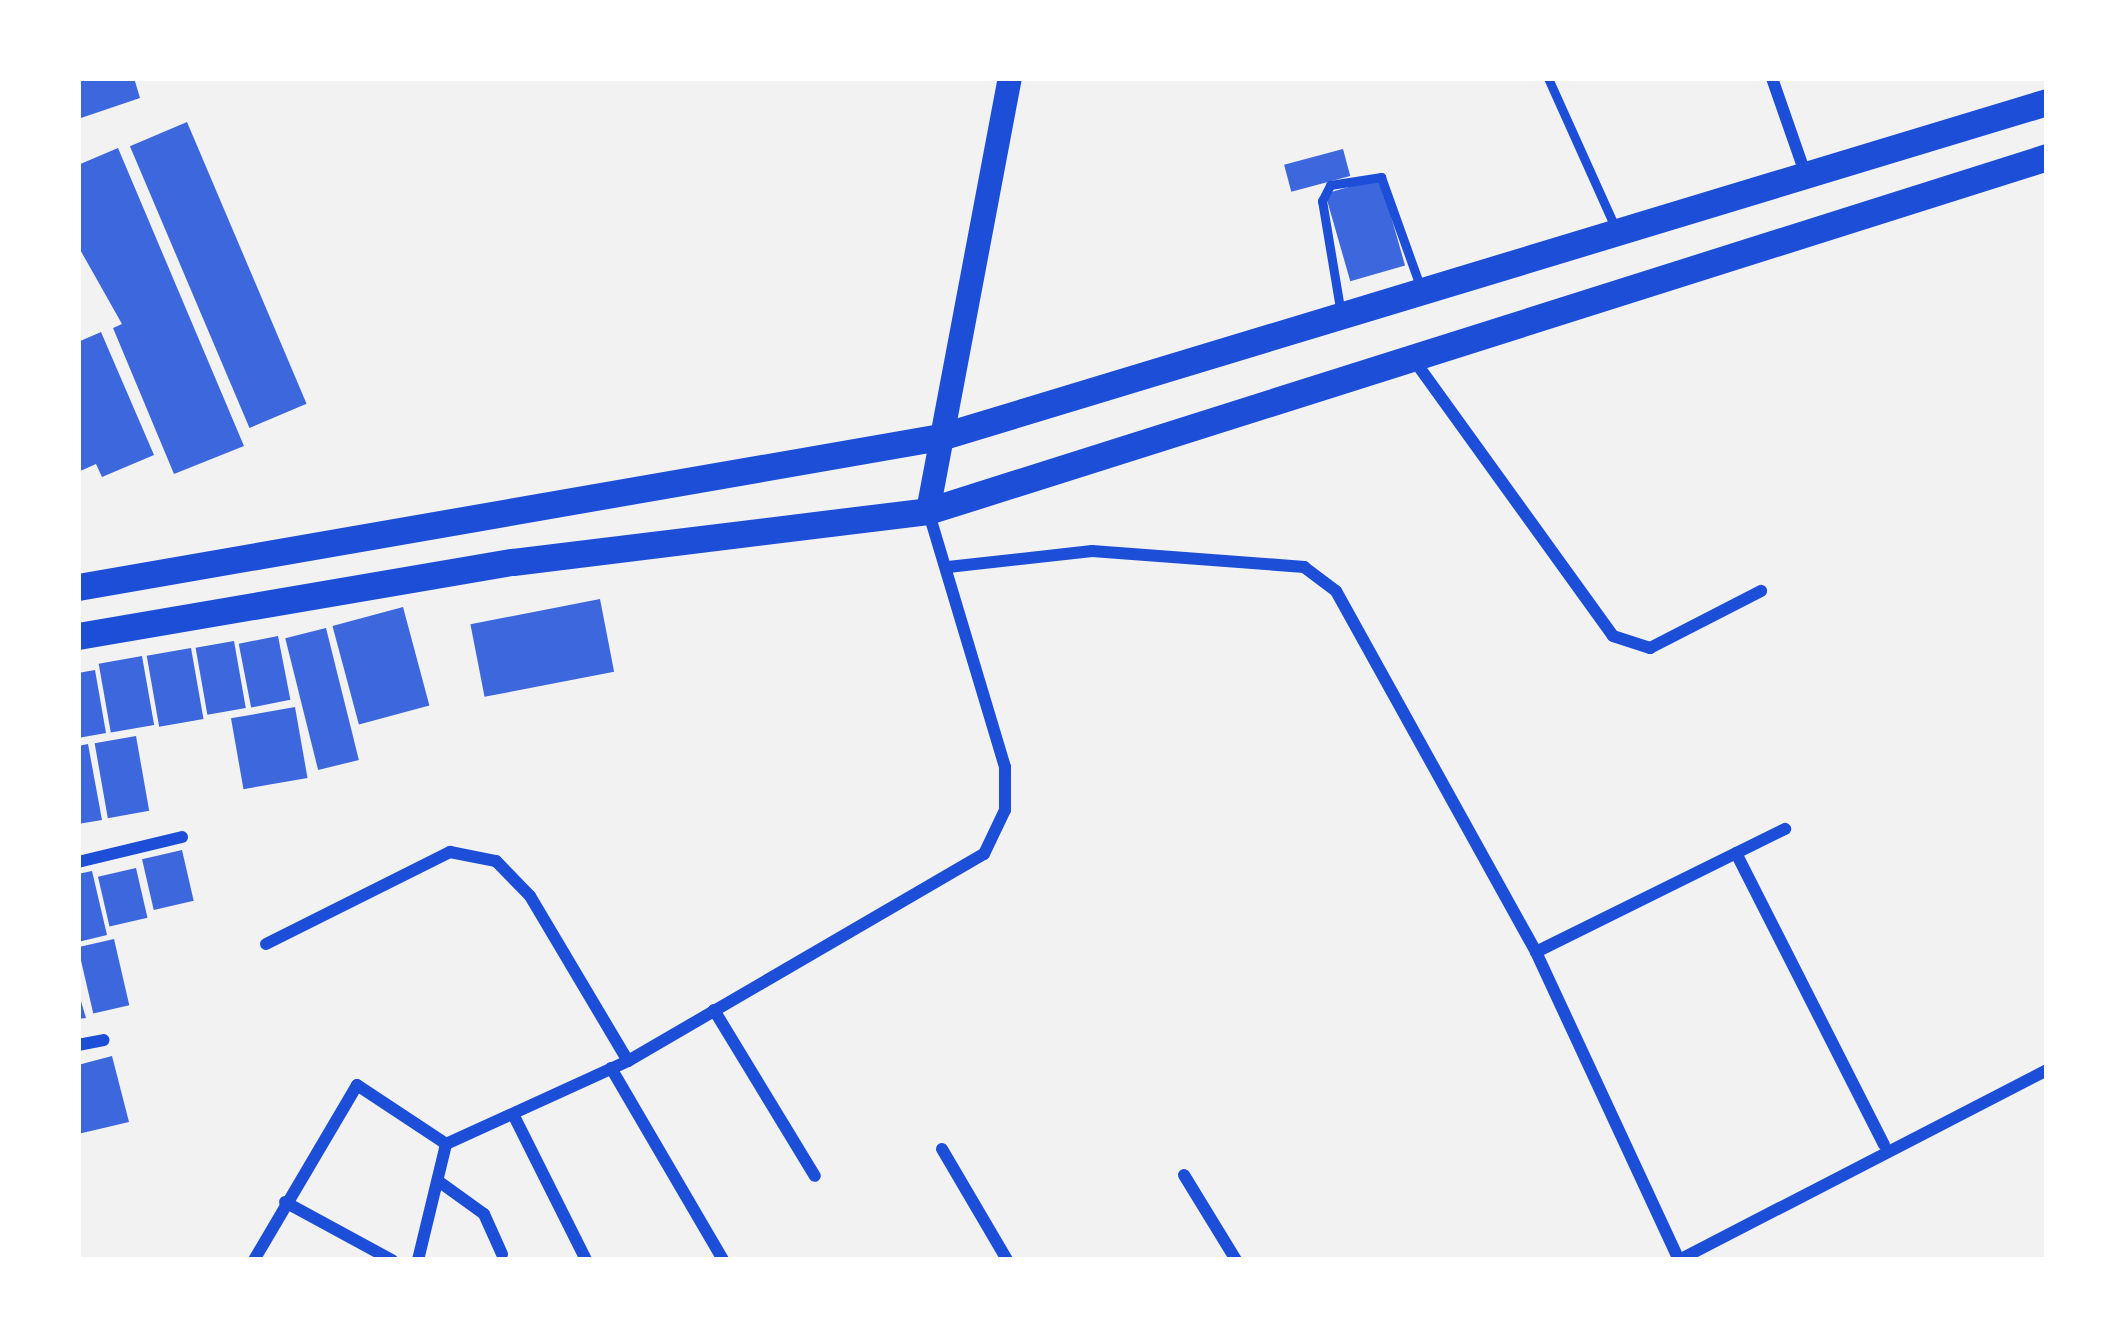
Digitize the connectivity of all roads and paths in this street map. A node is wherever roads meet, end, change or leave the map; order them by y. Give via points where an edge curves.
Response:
1 (1010, 78) edge
2 (1548, 78) edge
3 (1772, 78) edge
4 (2047, 102) edge
5 (2047, 157) edge
6 (1807, 181) junction
7 (1619, 238) junction
8 (1423, 294) junction
9 (1342, 319) junction
10 (1412, 357) junction
11 (940, 437) junction
12 (928, 511) junction
13 (948, 568) junction
14 (78, 587) edge
15 (1761, 591) dead end
16 (78, 637) edge
17 (1785, 829) dead end
18 (182, 837) dead end
19 (1736, 853) junction
20 (78, 862) edge
21 (266, 944) dead end
22 (1536, 952) junction
23 (714, 1010) junction
24 (104, 1040) dead end
25 (78, 1046) edge
26 (628, 1061) junction
27 (611, 1068) junction
28 (2047, 1070) edge
29 (513, 1114) junction
30 (446, 1144) junction
31 (1884, 1145) junction
32 (942, 1149) dead end
33 (1184, 1174) dead end
34 (815, 1176) dead end
35 (441, 1183) junction
36 (285, 1202) junction
37 (502, 1254) dead end
38 (254, 1260) edge
39 (392, 1260) edge
40 (418, 1260) edge
41 (586, 1260) edge
42 (723, 1260) edge
43 (1007, 1260) edge
44 (1236, 1260) edge
45 (1679, 1260) edge

1 - 11 main road
2 - 7 lane
3 - 6 street
4 - 6 main road
5 - 10 main road
6 - 7 main road
7 - 8 main road
8 - 9 main road
8 - 9 lane via 1381,177 1330,185 1322,201
9 - 11 main road
10 - 12 main road
10 - 15 street via 1613,636 1650,648
11 - 12 main road
11 - 14 main road
12 - 13 street
12 - 16 main road via 513,562
13 - 22 street via 1092,551 1304,567 1336,591
13 - 23 street via 1005,767 1005,810 984,854
17 - 19 street
18 - 20 street
19 - 22 street
19 - 31 street
21 - 26 street via 450,852 496,861 530,896
22 - 45 street
23 - 26 street
23 - 34 street
24 - 25 street
26 - 27 street
27 - 29 street
27 - 42 street
28 - 31 street
29 - 30 street
29 - 41 street
30 - 35 street
30 - 36 street via 357,1085
31 - 45 street
32 - 43 street
33 - 44 street
35 - 37 street via 484,1214
35 - 40 street
36 - 38 street
36 - 39 street

